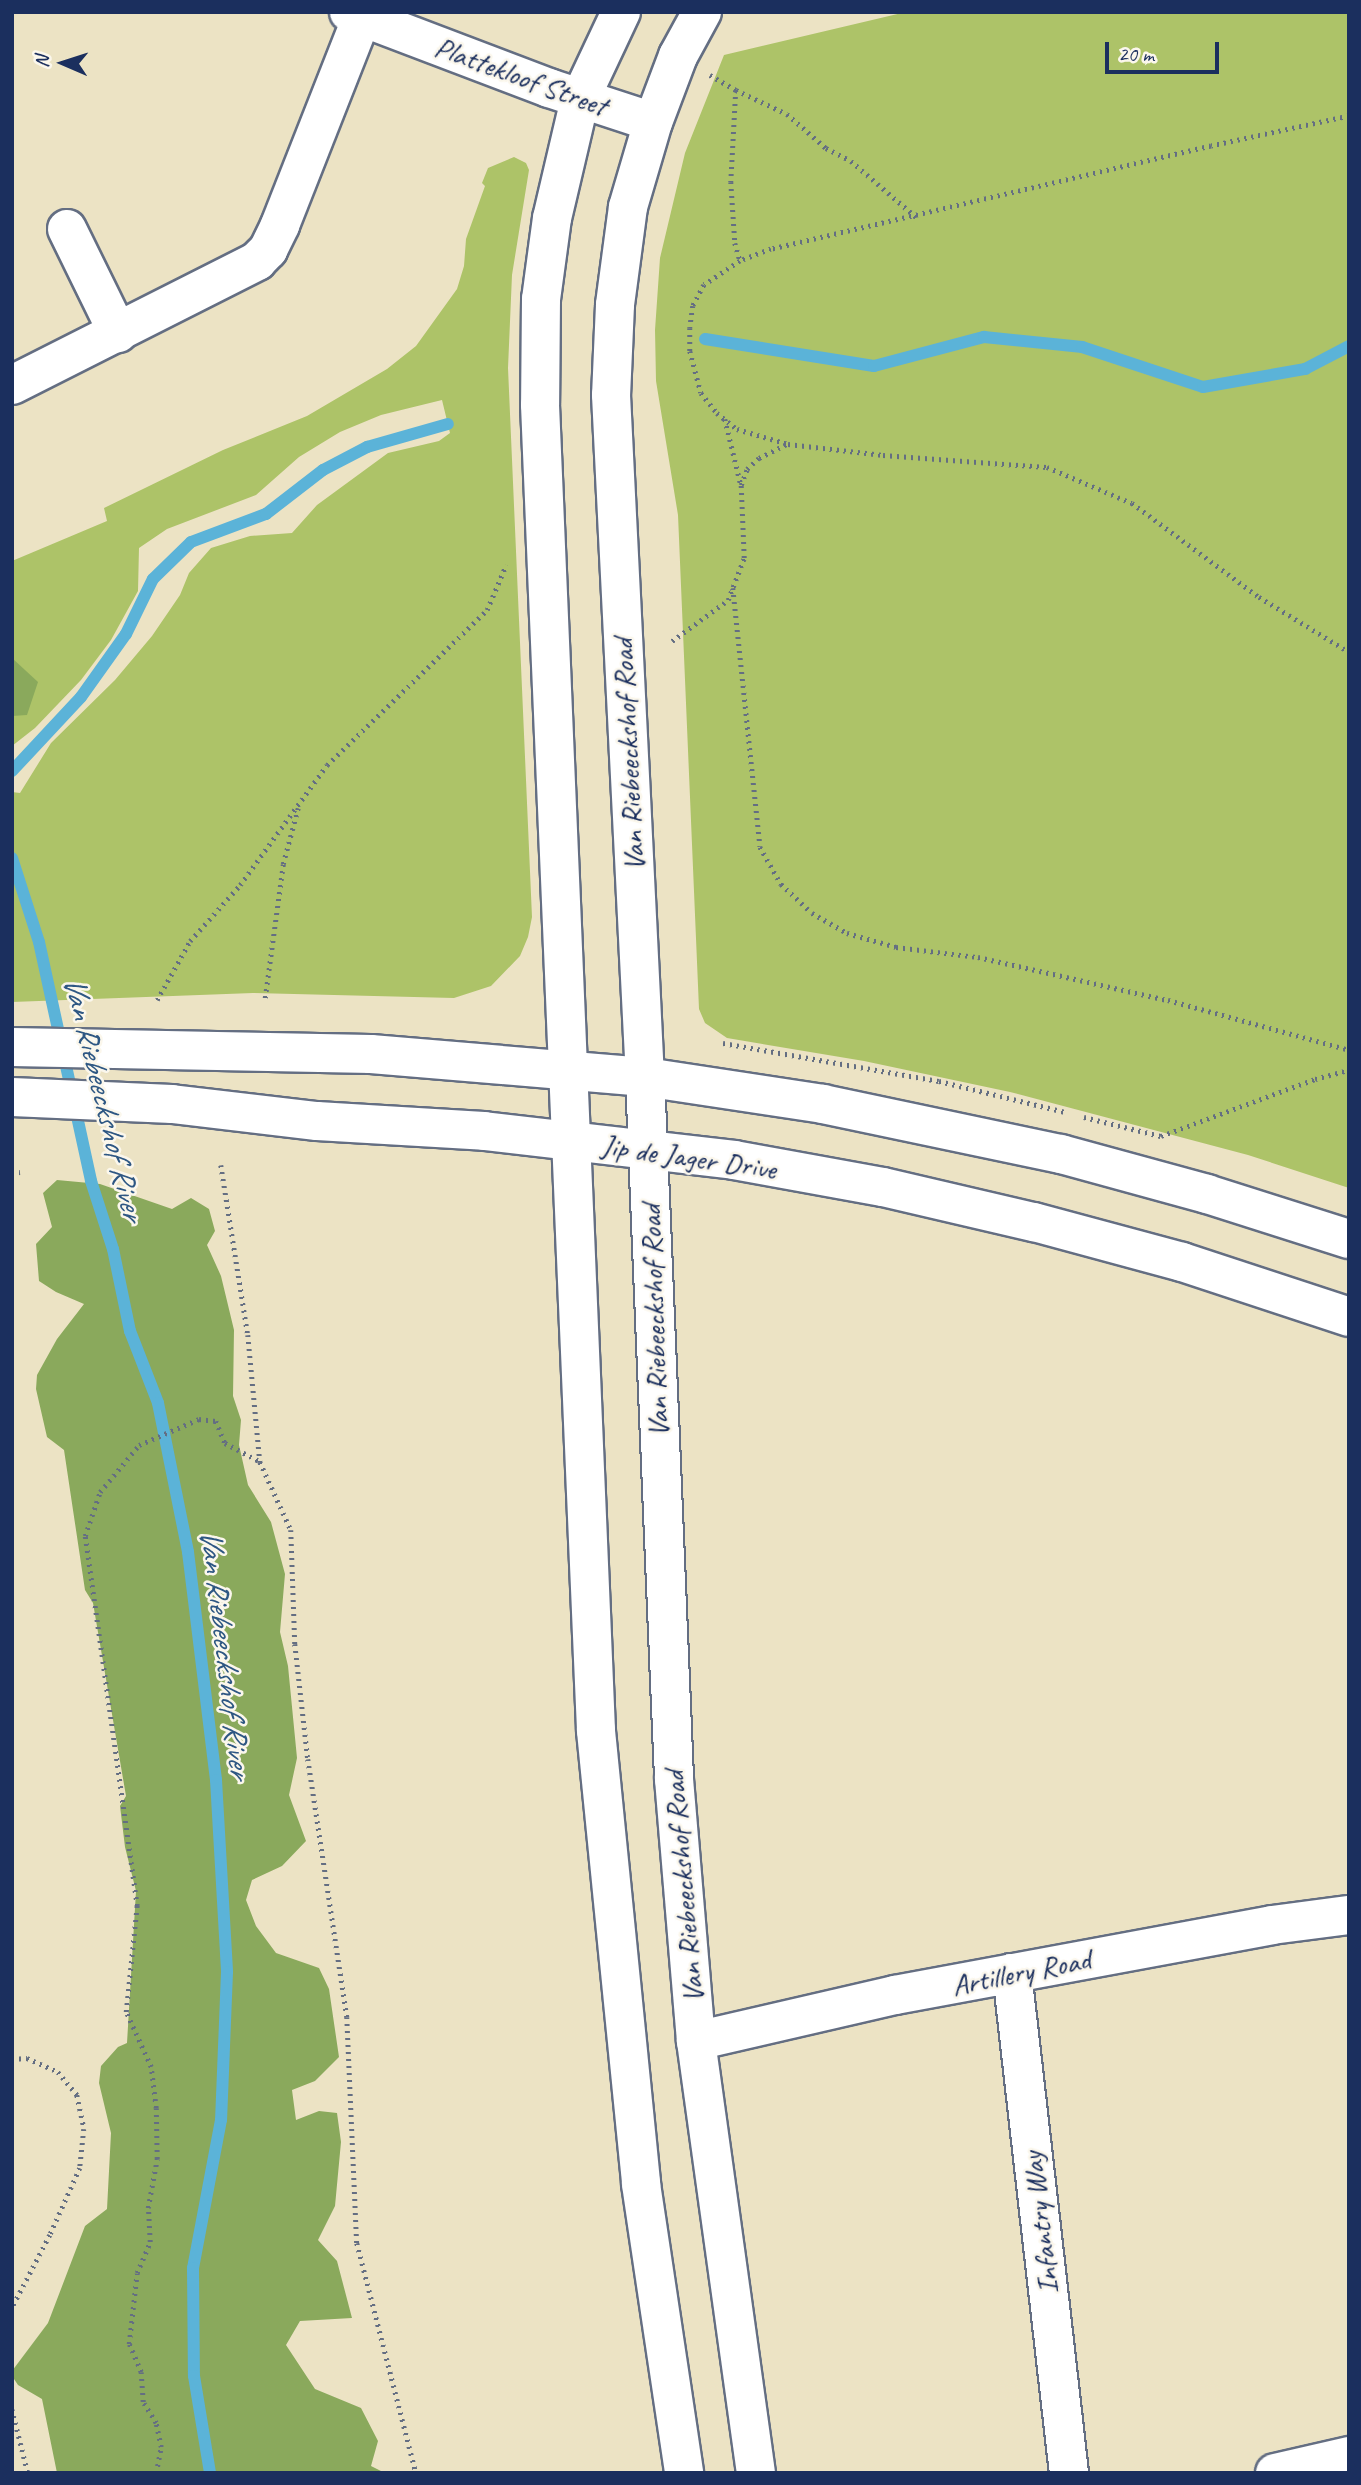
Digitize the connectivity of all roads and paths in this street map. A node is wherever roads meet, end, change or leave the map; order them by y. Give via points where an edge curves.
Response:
1 (621, 12) edge
2 (702, 12) edge
3 (356, 15) edge
4 (707, 73) dead end
5 (736, 90) junction
6 (580, 99) junction
7 (1349, 116) edge
8 (653, 122) junction
9 (916, 217) junction
10 (67, 229) dead end
11 (740, 261) junction
12 (118, 333) junction
13 (12, 385) edge
14 (724, 419) junction
15 (788, 444) junction
16 (741, 485) junction
17 (507, 561) dead end
18 (733, 588) junction
19 (672, 641) dead end
20 (1349, 652) edge
21 (299, 804) junction
22 (265, 998) dead end
23 (157, 1000) dead end
24 (723, 1043) dead end
25 (12, 1046) edge
26 (1349, 1050) edge
27 (566, 1068) junction
28 (1349, 1070) edge
29 (645, 1077) junction
30 (12, 1097) edge
31 (1070, 1113) dead end
32 (1083, 1116) dead end
33 (571, 1141) junction
34 (647, 1149) junction
35 (221, 1165) dead end
36 (20, 1172) dead end
37 (12, 1173) edge
38 (1349, 1239) edge
39 (1349, 1317) edge
40 (260, 1462) junction
41 (1349, 1915) edge
42 (1012, 1973) junction
43 (696, 2041) junction
44 (12, 2059) edge
45 (12, 2308) edge
46 (12, 2409) edge
47 (1349, 2456) edge
48 (28, 2473) edge
49 (156, 2473) edge
50 (416, 2473) edge
51 (684, 2473) edge
52 (756, 2473) edge
53 (1069, 2473) edge
54 (1275, 2473) edge

1 - 6 street
2 - 8 street, Van Riebeeckshof Road via 678,56
3 - 6 street, Plattekloof Street
3 - 12 street via 268,250 240,272
4 - 5 path
5 - 9 path via 788,114 826,148 851,160
5 - 11 path via 731,182
6 - 8 street, Plattekloof Street
6 - 27 street via 546,251 540,348
7 - 9 path
8 - 29 street, Van Riebeeckshof Road via 624,232 611,395
9 - 11 path via 771,249
10 - 12 street
11 - 14 path via 704,285 693,306 690,328 690,351 701,393
12 - 13 street
14 - 15 path via 737,429
14 - 16 path
15 - 16 path via 759,458 747,469
15 - 20 path via 1047,467 1132,503 1259,597
16 - 18 path via 744,558
17 - 21 path via 487,610 327,765
18 - 19 path via 715,612
18 - 26 path via 760,847 781,884 812,913 847,933 896,947 978,957 1168,1000
21 - 22 path via 284,864
21 - 23 path via 240,885 190,941
24 - 31 path via 939,1081
25 - 27 street via 371,1054
27 - 29 street
27 - 33 street
28 - 32 path via 1161,1136
29 - 34 street, Van Riebeeckshof Road
29 - 38 street via 823,1104 1061,1154
30 - 33 street, Jip de Jager Drive via 172,1104 317,1121
33 - 34 street, Jip de Jager Drive
33 - 51 street via 602,1804 641,2184
34 - 39 street, Jip de Jager Drive via 734,1160 995,1212 1182,1262
34 - 43 street, Van Riebeeckshof Road via 669,1707
35 - 40 path via 248,1335
36 - 37 path
40 - 49 path via 225,1443 216,1421 199,1419 139,1445 100,1492 85,1536 137,1906 126,2012 151,2067 156,2108 157,2159 148,2208 150,2242 137,2273 129,2344 141,2372 143,2402 156,2424 161,2447
40 - 50 path via 291,1530 295,1644 347,2017 357,2243
41 - 42 street, Artillery Road
42 - 43 street, Artillery Road
42 - 53 street, Infantry Way
43 - 52 street, Van Riebeeckshof Road
44 - 45 path via 27,2058 58,2072 77,2095 84,2129 80,2168
46 - 48 path
47 - 54 street

